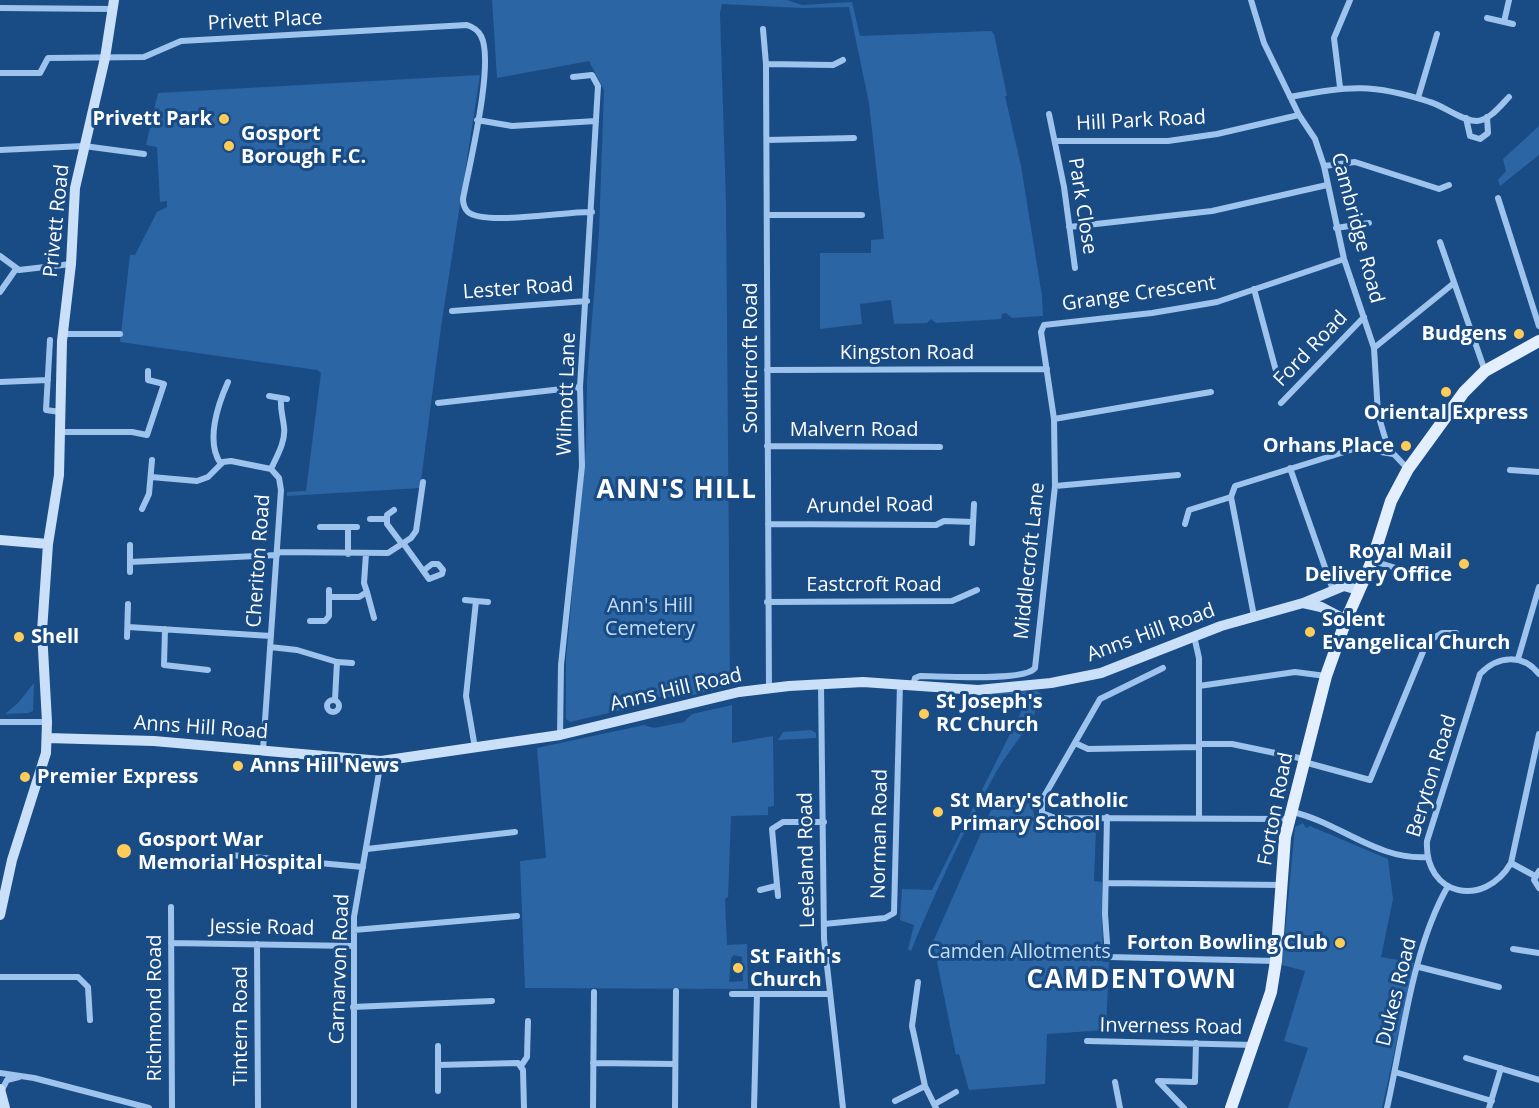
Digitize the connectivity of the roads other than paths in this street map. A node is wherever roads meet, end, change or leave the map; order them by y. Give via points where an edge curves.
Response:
1 (1251, 0) edge
2 (1350, 0) edge
3 (1509, 0) edge
4 (113, 4) edge
5 (0, 8) edge
6 (1487, 18) dead end
7 (1504, 22) junction
8 (1513, 24) dead end
9 (763, 29) dead end
10 (1437, 34) dead end
11 (105, 58) junction
12 (843, 60) dead end
13 (766, 64) junction
14 (0, 73) edge
15 (573, 77) dead end
16 (1340, 87) junction
17 (1290, 97) junction
18 (1509, 97) dead end
19 (1418, 98) junction
20 (1049, 114) dead end
21 (1299, 115) junction
22 (1487, 117) junction
23 (1466, 118) junction
24 (477, 120) junction
25 (596, 121) junction
26 (854, 138) dead end
27 (767, 140) junction
28 (1055, 141) junction
29 (84, 147) junction
30 (0, 150) edge
31 (144, 154) dead end
32 (1324, 166) junction
33 (1327, 185) junction
34 (1449, 186) dead end
35 (1438, 189) junction
36 (1440, 196) dead end
37 (1498, 198) dead end
38 (592, 212) junction
39 (767, 215) junction
40 (862, 215) dead end
41 (1369, 223) dead end
42 (1069, 227) junction
43 (1336, 228) junction
44 (1440, 242) dead end
45 (0, 256) edge
46 (1344, 259) junction
47 (71, 264) junction
48 (1075, 268) dead end
49 (16, 269) junction
50 (1454, 282) junction
51 (1254, 289) junction
52 (0, 292) edge
53 (587, 301) junction
54 (452, 311) dead end
55 (1364, 317) junction
56 (1539, 326) edge
57 (1042, 328) joint
58 (63, 334) junction
59 (120, 334) dead end
60 (50, 340) dead end
61 (1539, 341) edge
62 (1374, 348) junction
63 (1047, 369) junction
64 (767, 370) junction
65 (148, 371) dead end
66 (1276, 371) dead end
67 (1485, 371) junction
68 (48, 380) junction
69 (228, 381) dead end
70 (0, 382) edge
71 (164, 384) junction
72 (172, 386) dead end
73 (580, 387) junction
74 (1210, 392) dead end
75 (269, 396) dead end
76 (438, 403) dead end
77 (1281, 403) dead end
78 (60, 412) junction
79 (1054, 419) junction
80 (60, 432) junction
81 (147, 435) junction
82 (154, 438) dead end
83 (767, 447) junction
84 (940, 447) dead end
85 (1394, 454) junction
86 (152, 460) dead end
87 (221, 464) junction
88 (1290, 468) junction
89 (271, 469) junction
90 (1408, 469) junction
91 (1510, 470) dead end
92 (1539, 472) edge
93 (1178, 475) dead end
94 (151, 477) junction
95 (423, 482) dead end
96 (1055, 486) junction
97 (1232, 497) junction
98 (974, 504) dead end
99 (142, 509) dead end
100 (394, 510) dead end
101 (370, 519) dead end
102 (387, 519) junction
103 (973, 522) junction
104 (768, 524) junction
105 (1185, 524) dead end
106 (321, 527) dead end
107 (348, 527) junction
108 (357, 527) dead end
109 (0, 540) edge
110 (972, 543) dead end
111 (48, 544) junction
112 (403, 544) junction
113 (130, 545) dead end
114 (277, 554) junction
115 (348, 554) junction
116 (366, 554) junction
117 (1372, 561) junction
118 (130, 562) junction
119 (423, 571) dead end
120 (130, 572) dead end
121 (1435, 580) dead end
122 (1539, 587) edge
123 (977, 590) dead end
124 (1333, 590) junction
125 (1358, 590) junction
126 (367, 592) junction
127 (465, 600) dead end
128 (476, 601) junction
129 (488, 602) dead end
130 (767, 602) junction
131 (1303, 603) junction
132 (128, 604) dead end
133 (1254, 616) junction
134 (374, 618) dead end
135 (1346, 620) junction
136 (310, 621) dead end
137 (128, 627) junction
138 (165, 629) junction
139 (1456, 633) dead end
140 (271, 636) junction
141 (1194, 636) junction
142 (127, 637) dead end
143 (270, 647) junction
144 (1518, 659) junction
145 (338, 662) junction
146 (352, 663) dead end
147 (1163, 668) dead end
148 (208, 670) dead end
149 (1539, 674) edge
150 (1326, 676) junction
151 (820, 683) junction
152 (900, 684) junction
153 (913, 685) junction
154 (1199, 686) junction
155 (769, 688) junction
156 (335, 700) dead end
157 (0, 722) edge
158 (47, 722) junction
159 (1539, 734) edge
160 (560, 735) junction
161 (47, 738) junction
162 (1075, 743) junction
163 (1199, 746) junction
164 (476, 748) junction
165 (263, 750) junction
166 (381, 761) junction
167 (1304, 761) junction
168 (1535, 767) edge
169 (1290, 815) junction
170 (1107, 817) junction
171 (1199, 817) junction
172 (824, 822) junction
173 (515, 832) dead end
174 (367, 849) junction
175 (230, 855) dead end
176 (1428, 857) junction
177 (1511, 863) junction
178 (363, 867) junction
179 (1537, 873) edge
180 (1106, 883) junction
181 (1281, 885) junction
182 (776, 886) junction
183 (1448, 886) junction
184 (1539, 888) edge
185 (760, 890) dead end
186 (778, 896) dead end
187 (171, 907) dead end
188 (0, 911) edge
189 (517, 916) dead end
190 (824, 924) junction
191 (354, 930) junction
192 (171, 943) junction
193 (257, 944) junction
194 (353, 946) junction
195 (1513, 949) dead end
196 (1539, 953) edge
197 (1276, 961) junction
198 (1419, 967) junction
199 (0, 977) edge
200 (918, 982) dead end
201 (1499, 987) dead end
202 (676, 991) dead end
203 (594, 992) dead end
204 (732, 994) dead end
205 (757, 994) junction
206 (830, 994) junction
207 (492, 1001) dead end
208 (353, 1007) junction
209 (90, 1020) dead end
210 (528, 1021) dead end
211 (1088, 1041) dead end
212 (1196, 1043) junction
213 (438, 1046) dead end
214 (1254, 1046) junction
215 (1466, 1058) dead end
216 (593, 1063) junction
217 (675, 1064) junction
218 (438, 1065) junction
219 (521, 1066) junction
220 (1501, 1068) junction
221 (0, 1071) edge
222 (1395, 1072) junction
223 (34, 1078) junction
224 (1539, 1080) edge
225 (1114, 1082) dead end
226 (925, 1086) junction
227 (438, 1091) dead end
228 (956, 1092) dead end
229 (2, 1097) edge
230 (895, 1101) dead end
231 (1491, 1104) edge
232 (137, 1106) edge
233 (935, 1106) edge
234 (149, 1108) edge
235 (172, 1108) edge
236 (258, 1108) edge
237 (354, 1108) edge
238 (524, 1108) edge
239 (592, 1108) edge
240 (675, 1108) edge
241 (754, 1108) edge
242 (843, 1108) edge
243 (1120, 1108) edge
244 (1184, 1108) edge
245 (1231, 1108) edge
246 (1387, 1108) edge

1 - 17 street, Cambridge Road via 1264,43
2 - 16 street via 1334,38
3 - 7 street
4 - 5 street
4 - 11 street, Privett Road
6 - 7 street
7 - 8 street
9 - 13 street, Southcroft Road
10 - 19 street
11 - 14 street via 48,58 40,73
11 - 24 street, Privett Place via 146,57 181,41 459,24 480,33 484,53 485,75
11 - 29 street, Privett Road
12 - 13 street via 833,65
13 - 27 street, Southcroft Road
15 - 25 street, Wilmott Lane via 596,78
16 - 17 street
16 - 19 street via 1373,88
17 - 21 street, Cambridge Road
18 - 22 street
19 - 23 street
20 - 28 street, Park Close
21 - 28 street, Hill Park Road via 1168,141
21 - 32 street, Cambridge Road via 1315,139
22 - 23 street via 1474,121
22 - 23 street via 1488,133 1480,139 1470,136
24 - 25 street via 512,126
24 - 38 street via 463,199 468,212 496,218
25 - 38 street, Wilmott Lane
26 - 27 street
27 - 39 street, Southcroft Road
28 - 42 street, Park Close
29 - 30 street
29 - 31 street
29 - 47 street, Privett Road via 75,188
32 - 33 street, Cambridge Road
32 - 35 street via 1355,162
33 - 42 street via 1212,211
33 - 43 street, Cambridge Road
34 - 35 street
35 - 36 street
37 - 56 street
38 - 53 street, Wilmott Lane
39 - 40 street
39 - 64 street, Southcroft Road
41 - 43 street
42 - 48 street, Park Close
43 - 46 street, Cambridge Road
44 - 50 street
45 - 49 street
46 - 51 street, Grange Crescent
46 - 55 street, Cambridge Road
47 - 49 street
47 - 58 street, Privett Road
49 - 52 street
50 - 62 street
50 - 67 street
51 - 57 street, Grange Crescent via 1208,303 1047,324
51 - 66 street
53 - 54 street, Lester Road
53 - 73 street, Wilmott Lane
55 - 62 street, Cambridge Road
55 - 77 street, Ford Road
57 - 63 street, Middlecroft Lane
58 - 59 street
58 - 78 street, Privett Road
60 - 68 street
61 - 67 main road, Forton Road
62 - 85 street, Cambridge Road via 1378,414 1388,448
63 - 64 street, Kingston Road
63 - 79 street, Middlecroft Lane
64 - 83 street, Southcroft Road
65 - 71 street via 148,380
67 - 90 main road, Forton Road via 1464,392
68 - 70 street
68 - 78 street via 46,411
69 - 87 street via 218,406 215,430 214,454
71 - 72 street
71 - 81 street
73 - 76 street
73 - 160 street, Wilmott Lane via 582,466 561,664
74 - 79 street
75 - 89 street via 284,398 280,412 284,430
78 - 80 street, Privett Road
79 - 96 street, Middlecroft Lane
80 - 81 street
80 - 111 street, Privett Road via 59,475
81 - 82 street
83 - 84 street, Malvern Road
83 - 104 street, Southcroft Road
85 - 88 street via 1357,448
85 - 90 street, Cambridge Road
86 - 94 street
87 - 89 street, Cheriton Road via 231,461
87 - 94 street via 208,477 197,481
88 - 97 street via 1235,486
88 - 124 street
89 - 114 street, Cheriton Road via 281,484
90 - 117 main road, Forton Road via 1391,501
91 - 92 street
93 - 96 street
94 - 99 street
95 - 112 street via 416,531
96 - 153 street, Middlecroft Lane via 1033,671 977,677 920,676
97 - 105 street via 1189,510
97 - 133 street
98 - 103 street
100 - 102 street
101 - 102 street
102 - 112 street
103 - 104 street, Arundel Road
103 - 110 street
104 - 130 street, Southcroft Road
106 - 107 street
107 - 108 street
107 - 115 street
109 - 111 street
111 - 158 street, Privett Road via 42,631
112 - 116 street via 384,554
112 - 119 street
113 - 118 street
114 - 115 street
114 - 118 street
114 - 140 street, Cheriton Road
115 - 116 street
116 - 126 street
117 - 121 street
117 - 125 main road, Forton Road
118 - 120 street
122 - 144 street
123 - 130 street, Eastcroft Road via 952,601
124 - 125 street, Anns Hill Road via 1347,586
124 - 131 street, Anns Hill Road
125 - 135 main road, Forton Road
126 - 134 street
126 - 136 street via 359,597 329,593 329,616 325,621
127 - 128 street
128 - 129 street
128 - 164 street via 466,696
130 - 155 street, Southcroft Road
131 - 133 street, Anns Hill Road
131 - 135 street
132 - 137 street
133 - 141 street, Anns Hill Road
135 - 150 main road, Forton Road
137 - 138 street
137 - 142 street
138 - 140 street
138 - 148 street via 164,665
139 - 167 street via 1442,633 1427,642 1370,780
140 - 143 street, Cheriton Road
141 - 153 street, Anns Hill Road via 1120,666 1075,679 1019,687 960,689
141 - 154 street
143 - 145 street via 289,648
143 - 165 street, Cheriton Road
144 - 149 street
144 - 176 street, Beryton Road via 1489,665 1480,674 1427,842
145 - 146 street
145 - 156 street
147 - 162 street via 1100,699
150 - 154 street via 1295,672
150 - 167 main road, Forton Road
151 - 152 street, Anns Hill Road
151 - 155 street, Anns Hill Road
151 - 172 street, Leesland Road
152 - 153 street, Anns Hill Road
152 - 190 street, Norman Road via 894,913 885,918
154 - 163 street
155 - 160 street, Anns Hill Road
157 - 158 street
158 - 161 street, Privett Road
159 - 168 street
160 - 164 street, Anns Hill Road
161 - 165 street, Anns Hill Road
161 - 188 street, Privett Road via 43,768 12,860
162 - 163 street via 1088,749
162 - 170 street via 1046,791 1041,809 1055,818
163 - 167 street via 1232,744
163 - 171 street
164 - 166 street, Anns Hill Road
165 - 166 street, Anns Hill Road
166 - 174 street, Carnarvon Road
167 - 169 main road, Forton Road
168 - 177 street
169 - 171 street
169 - 176 street via 1382,851
169 - 181 main road, Forton Road
170 - 171 street
170 - 180 street
172 - 182 street via 783,822 773,828
172 - 190 street, Leesland Road
173 - 174 street
174 - 178 street, Carnarvon Road
175 - 178 street
176 - 183 street, Beryton Road via 1434,874
177 - 179 street
177 - 183 street via 1503,878 1491,887 1467,892
178 - 191 street, Carnarvon Road
179 - 184 street
180 - 181 street
180 - 197 street via 1108,957
181 - 197 main road, Forton Road
182 - 185 street
182 - 186 street
183 - 198 street, Dukes Road via 1435,910
187 - 192 street, Richmond Road
189 - 191 street
190 - 206 street, Leesland Road
191 - 194 street, Carnarvon Road
192 - 193 street, Jessie Road
192 - 235 street, Richmond Road
193 - 194 street, Jessie Road
193 - 236 street, Tintern Road
194 - 208 street, Carnarvon Road
195 - 196 street
197 - 214 main road, Forton Road
198 - 201 street
198 - 222 street, Dukes Road
199 - 209 street via 78,977 88,987
200 - 226 street via 912,1026
202 - 217 street
203 - 216 street
204 - 205 street
205 - 206 street
205 - 241 street
206 - 242 street, Leesland Road
207 - 208 street
208 - 237 street, Carnarvon Road
210 - 219 street via 527,1057
211 - 212 street, Inverness Road
212 - 214 street, Inverness Road
212 - 244 street via 1195,1082 1158,1081
213 - 218 street
214 - 245 main road, Forton Road
215 - 220 street
216 - 217 street
216 - 239 street
217 - 240 street
218 - 219 street via 512,1062
218 - 227 street
219 - 238 street
220 - 224 street
220 - 231 street
221 - 223 street
222 - 231 street
222 - 246 street, Dukes Road
223 - 229 street via 7,1080
223 - 232 street
225 - 243 street
226 - 230 street
226 - 233 street
228 - 233 street
232 - 234 street

